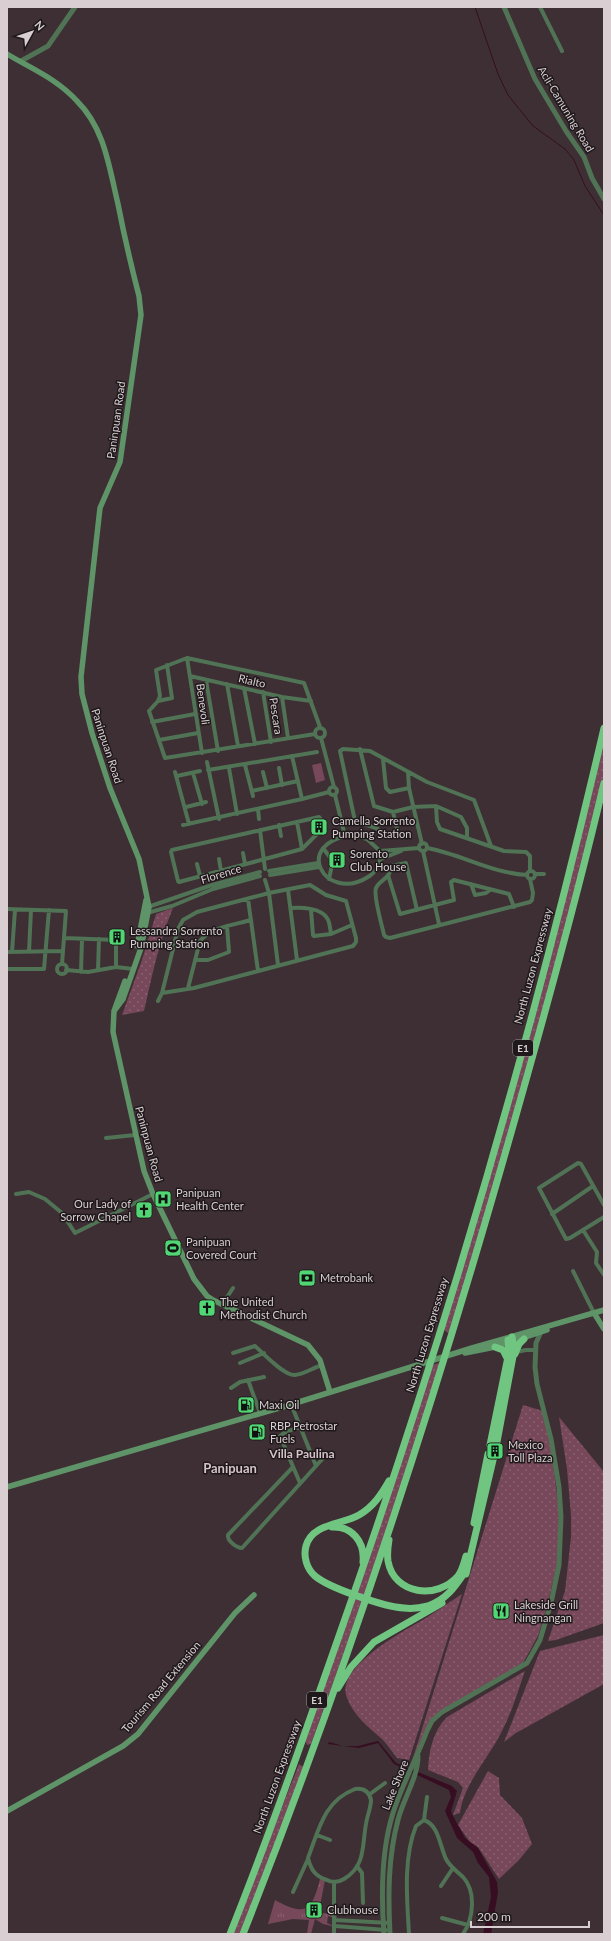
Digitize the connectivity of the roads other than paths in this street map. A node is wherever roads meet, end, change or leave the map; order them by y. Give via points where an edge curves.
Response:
1 (75, 7) edge
2 (504, 7) edge
3 (540, 7) edge
4 (562, 51) dead end
5 (7, 54) edge
6 (21, 61) junction
7 (604, 199) edge
8 (187, 658) junction
9 (167, 665) junction
10 (190, 676) junction
11 (206, 680) junction
12 (226, 684) junction
13 (244, 688) junction
14 (263, 692) junction
15 (282, 697) junction
16 (158, 701) junction
17 (311, 701) junction
18 (195, 714) junction
19 (152, 722) junction
20 (320, 727) junction
21 (604, 728) edge
22 (198, 733) junction
23 (315, 734) junction
24 (288, 738) junction
25 (321, 738) junction
26 (159, 740) junction
27 (271, 742) junction
28 (255, 744) junction
29 (238, 746) junction
30 (218, 750) junction
31 (360, 750) junction
32 (317, 752) dead end
33 (202, 753) junction
34 (292, 756) junction
35 (383, 759) junction
36 (207, 762) dead end
37 (245, 765) junction
38 (228, 768) junction
39 (279, 768) dead end
40 (208, 770) junction
41 (200, 771) dead end
42 (262, 772) dead end
43 (408, 772) junction
44 (193, 773) junction
45 (298, 781) junction
46 (604, 783) edge
47 (282, 785) junction
48 (334, 787) junction
49 (267, 788) junction
50 (409, 788) junction
51 (252, 791) junction
52 (329, 792) junction
53 (335, 795) junction
54 (253, 796) dead end
55 (302, 799) junction
56 (206, 802) dead end
57 (202, 804) junction
58 (436, 806) junction
59 (186, 807) junction
60 (413, 807) junction
61 (258, 809) junction
62 (393, 812) junction
63 (237, 814) junction
64 (219, 818) junction
65 (260, 819) dead end
66 (297, 822) junction
67 (189, 824) junction
68 (279, 825) junction
69 (183, 826) dead end
70 (260, 830) junction
71 (280, 836) dead end
72 (345, 836) junction
73 (467, 837) junction
74 (420, 846) junction
75 (492, 846) junction
76 (323, 848) junction
77 (302, 849) junction
78 (403, 850) junction
79 (425, 850) junction
80 (380, 851) junction
81 (243, 853) dead end
82 (383, 858) junction
83 (218, 859) dead end
84 (265, 859) junction
85 (197, 864) dead end
86 (245, 864) junction
87 (319, 865) junction
88 (391, 866) junction
89 (221, 871) junction
90 (268, 872) junction
91 (528, 873) junction
92 (260, 874) junction
93 (535, 874) junction
94 (544, 874) dead end
95 (388, 875) junction
96 (200, 876) junction
97 (329, 879) junction
98 (530, 879) junction
99 (265, 880) junction
100 (471, 884) junction
101 (288, 890) junction
102 (490, 890) junction
103 (269, 893) junction
104 (188, 896) junction
105 (248, 899) junction
106 (161, 903) junction
107 (435, 905) junction
108 (514, 907) junction
109 (291, 908) junction
110 (7, 909) edge
111 (163, 909) junction
112 (15, 910) junction
113 (31, 910) junction
114 (49, 910) junction
115 (147, 910) junction
116 (311, 910) junction
117 (417, 910) junction
118 (250, 920) junction
119 (439, 924) junction
120 (227, 926) junction
121 (352, 926) junction
122 (331, 934) junction
123 (65, 938) junction
124 (82, 939) junction
125 (99, 939) junction
126 (9, 952) edge
127 (29, 952) junction
128 (45, 952) junction
129 (64, 952) junction
130 (195, 960) junction
131 (298, 960) junction
132 (62, 964) junction
133 (278, 965) junction
134 (116, 967) junction
135 (7, 969) edge
136 (131, 969) junction
137 (66, 970) junction
138 (98, 970) junction
139 (258, 971) junction
140 (81, 972) junction
141 (188, 988) junction
142 (162, 993) junction
143 (158, 1001) dead end
144 (135, 1135) junction
145 (106, 1138) dead end
146 (594, 1186) junction
147 (16, 1194) dead end
148 (153, 1194) junction
149 (604, 1205) edge
150 (552, 1214) junction
151 (604, 1217) edge
152 (584, 1230) junction
153 (573, 1271) dead end
154 (604, 1275) edge
155 (233, 1288) dead end
156 (222, 1305) junction
157 (604, 1310) edge
158 (594, 1313) junction
159 (604, 1328) edge
160 (540, 1330) junction
161 (524, 1339) junction
162 (510, 1340) junction
163 (495, 1348) junction
164 (536, 1350) junction
165 (516, 1352) junction
166 (233, 1353) dead end
167 (264, 1353) junction
168 (456, 1354) junction
169 (510, 1360) junction
170 (240, 1363) dead end
171 (322, 1365) junction
172 (264, 1378) dead end
173 (248, 1380) junction
174 (231, 1388) dead end
175 (330, 1392) junction
176 (291, 1404) junction
177 (260, 1414) junction
178 (299, 1427) junction
179 (493, 1446) dead end
180 (325, 1456) dead end
181 (398, 1465) junction
182 (316, 1466) junction
183 (293, 1467) junction
184 (300, 1483) junction
185 (7, 1487) edge
186 (392, 1522) junction
187 (323, 1528) junction
188 (466, 1556) junction
189 (467, 1569) junction
190 (460, 1582) junction
191 (358, 1583) junction
192 (254, 1595) dead end
193 (325, 1714) junction
194 (418, 1755) junction
195 (385, 1783) dead end
196 (370, 1794) junction
197 (426, 1797) dead end
198 (7, 1811) edge
199 (424, 1820) junction
200 (316, 1835) junction
201 (330, 1840) dead end
202 (308, 1858) junction
203 (357, 1866) junction
204 (453, 1868) junction
205 (334, 1882) junction
206 (440, 1886) dead end
207 (294, 1892) dead end
208 (363, 1904) dead end
209 (442, 1918) dead end
210 (335, 1920) junction
211 (384, 1923) junction
212 (390, 1923) junction
213 (367, 1925) junction
214 (468, 1925) junction
215 (335, 1926) junction
216 (384, 1932) edge
217 (390, 1932) edge
218 (230, 1934) edge
219 (243, 1934) edge
220 (334, 1934) edge
221 (410, 1934) edge
222 (463, 1934) edge

1 - 6 street via 48,46
2 - 7 street, Acli-Camuning Road via 535,79 584,157
3 - 4 street
5 - 6 main road, Paninpuan Road
6 - 115 main road, Paninpuan Road via 62,86 94,123 105,147 139,296 141,314 125,434 118,469 100,508 81,677 82,694 92,733 110,788 139,859 147,895
8 - 9 street
8 - 10 street, Benevoli
8 - 17 street via 304,683
9 - 16 street via 156,670 160,696
9 - 16 street via 172,698
10 - 11 street, Rialto
10 - 18 street, Benevoli
11 - 12 street, Rialto
11 - 30 street
12 - 13 street, Rialto
12 - 29 street
13 - 14 street, Rialto
13 - 28 street
14 - 15 street, Rialto
14 - 27 street, Pescara
15 - 17 street, Rialto
15 - 24 street
16 - 19 street via 149,711
17 - 20 street
18 - 19 street
18 - 22 street, Benevoli
19 - 26 street
20 - 23 street via 316,729
20 - 25 street via 325,731
21 - 181 highway, North Luzon Expressway / E1 via 583,820 512,1088 438,1340
22 - 26 street
22 - 33 street, Benevoli
23 - 24 street
23 - 25 street
24 - 27 street
25 - 48 street
26 - 33 street via 165,758
27 - 28 street
28 - 29 street
29 - 30 street
30 - 33 street
31 - 35 street via 370,751
31 - 62 street via 373,804
31 - 62 street via 343,749 340,754 355,821 376,828 389,837 397,837
32 - 34 street
34 - 37 street
34 - 45 street
35 - 43 street
35 - 50 street via 388,790 390,792
36 - 40 street
37 - 38 street
37 - 51 street
38 - 40 street
38 - 63 street
39 - 47 street
40 - 64 street
41 - 44 street
42 - 49 street
43 - 50 street
43 - 75 street via 475,802
44 - 57 street
44 - 59 street via 176,774
45 - 47 street
45 - 55 street
46 - 186 highway, North Luzon Expressway / E1 via 524,1091 452,1336
47 - 49 street
48 - 52 street
48 - 53 street via 337,791
49 - 51 street
50 - 60 street
51 - 54 street
52 - 53 street
52 - 55 street
53 - 72 street
55 - 61 street
56 - 57 street
57 - 59 street
58 - 60 street
58 - 73 street via 461,818 467,828
58 - 73 street via 439,828
59 - 67 street
60 - 62 street
60 - 74 street
61 - 63 street
61 - 65 street
63 - 64 street
64 - 67 street
66 - 68 street
66 - 77 street
66 - 77 street via 318,817 323,824 322,830
67 - 69 street
68 - 70 street
68 - 71 street
70 - 84 street
70 - 96 street via 172,850 179,882
72 - 76 street
72 - 80 street via 367,839
73 - 75 street
74 - 78 street
74 - 79 street
74 - 79 street via 425,844
75 - 91 street via 507,851 526,852 530,858
76 - 87 street
76 - 97 street via 332,862
77 - 84 street
78 - 80 street
78 - 82 street
79 - 91 street via 447,853 507,874
79 - 107 street
80 - 82 street
81 - 86 street
82 - 88 street
82 - 97 street via 375,871 360,882 347,884
83 - 89 street
84 - 86 street
84 - 90 street
85 - 96 street
86 - 89 street
87 - 90 street
87 - 97 street
88 - 95 street
88 - 117 street via 406,863
89 - 96 street
90 - 92 street, Florence
90 - 99 street
91 - 93 street
91 - 98 street
92 - 99 street
92 - 104 street, Florence
93 - 94 street
93 - 98 street
95 - 117 street via 399,913
95 - 119 street via 375,892 386,938 395,938
98 - 108 street via 532,900
99 - 103 street
100 - 102 street
100 - 102 street via 475,895
100 - 107 street via 452,880 455,899
101 - 103 street
101 - 109 street
101 - 121 street via 310,885 326,895 343,899 346,901
102 - 108 street via 511,895
103 - 105 street
103 - 133 street
104 - 106 street, Florence
104 - 111 street, Florence
105 - 118 street
105 - 142 street via 197,912 183,920 178,929
106 - 111 street
106 - 115 street, Florence
107 - 117 street
107 - 119 street
108 - 119 street
109 - 116 street via 304,907
109 - 131 street
110 - 112 street
111 - 115 street, Florence
112 - 113 street
112 - 126 street
113 - 114 street
113 - 127 street
114 - 123 street via 66,910
114 - 128 street
115 - 136 main road, Paninpuan Road
116 - 122 street via 328,919
116 - 122 street via 312,935
118 - 120 street
118 - 139 street
120 - 130 street via 203,937
120 - 130 street via 230,947 228,954 208,960
121 - 122 street
121 - 131 street via 356,942 353,946
123 - 124 street
123 - 129 street
124 - 125 street
124 - 140 street
125 - 134 street via 117,941
125 - 138 street
126 - 127 street
127 - 128 street
128 - 129 street
128 - 135 street via 43,969
129 - 132 street
130 - 141 street
131 - 133 street
132 - 137 street via 66,966
132 - 137 street via 58,965 57,970 61,974
133 - 139 street
134 - 136 street
134 - 138 street
136 - 144 main road, Paninpuan Road via 114,1011 112,1032
137 - 140 street
138 - 140 street
139 - 141 street
141 - 142 street
142 - 143 street
144 - 145 street
144 - 148 main road, Paninpuan Road
146 - 149 street
146 - 150 street
146 - 150 street via 581,1164 576,1162 538,1189
147 - 148 street via 29,1192 45,1199 62,1213 75,1233
148 - 156 main road, Paninpuan Road via 194,1279 207,1296
150 - 152 street via 566,1239
151 - 152 street
152 - 154 street via 597,1252 596,1263
153 - 158 street
155 - 156 street
156 - 171 main road, Paninpuan Road via 303,1341 314,1351
157 - 158 main road
158 - 159 main road
158 - 160 main road
160 - 161 main road
160 - 162 main road
160 - 164 street
161 - 162 main road
161 - 165 highway
162 - 163 main road
162 - 168 main road
162 - 169 highway
163 - 168 main road
163 - 169 highway via 506,1353
164 - 165 street
164 - 194 street via 538,1384 551,1439 561,1517 559,1565 551,1603 540,1640 527,1663 437,1716 427,1731
165 - 169 highway
166 - 167 street via 253,1346
167 - 170 street
167 - 171 street via 291,1375
168 - 175 main road
169 - 179 highway
171 - 175 main road, Paninpuan Road
172 - 173 street
173 - 174 street
173 - 177 street
175 - 176 main road
176 - 177 main road
176 - 178 street
177 - 185 main road
178 - 182 street
178 - 183 street via 280,1436
180 - 182 street
181 - 187 highway via 383,1492 370,1508 353,1518
181 - 191 highway, North Luzon Expressway / E1
182 - 184 street
183 - 184 street
183 - 184 street via 228,1535 229,1540 238,1548 242,1548
186 - 188 highway via 388,1562 392,1572 407,1587 418,1591 439,1590 459,1574
186 - 193 highway, North Luzon Expressway / E1
187 - 190 highway via 307,1542 306,1561 314,1575 340,1589 404,1608 428,1606 443,1599
187 - 191 highway via 342,1528 352,1532 359,1540 363,1553
188 - 189 highway via 491,1455
188 - 190 highway
189 - 190 highway
189 - 193 highway via 462,1582 447,1600 383,1636 366,1649 345,1675
191 - 218 highway, North Luzon Expressway / E1
192 - 198 main road, Tourism Road Extension via 235,1613 138,1734 123,1746
193 - 219 highway, North Luzon Expressway / E1
194 - 211 street, Lake Shore via 393,1814 384,1862
194 - 212 street, Lake Shore via 417,1770 403,1804 394,1836 389,1892
195 - 196 street
196 - 200 street via 363,1789 355,1789 338,1797 324,1816
196 - 203 street via 371,1803 365,1825 363,1854
197 - 199 street
199 - 204 street via 432,1826 447,1861
199 - 221 street via 416,1826 410,1855 407,1888
200 - 201 street
200 - 202 street
202 - 205 street via 310,1867 317,1876
202 - 207 street
203 - 205 street via 343,1879
203 - 208 street via 362,1873
204 - 206 street
204 - 214 street via 466,1881 471,1893
205 - 210 street
209 - 214 street
210 - 213 street via 356,1920
210 - 215 street
211 - 212 street
211 - 213 street
211 - 216 street, Lake Shore
212 - 217 street, Lake Shore
213 - 215 street
213 - 216 street
214 - 222 street
215 - 220 street
216 - 217 street

